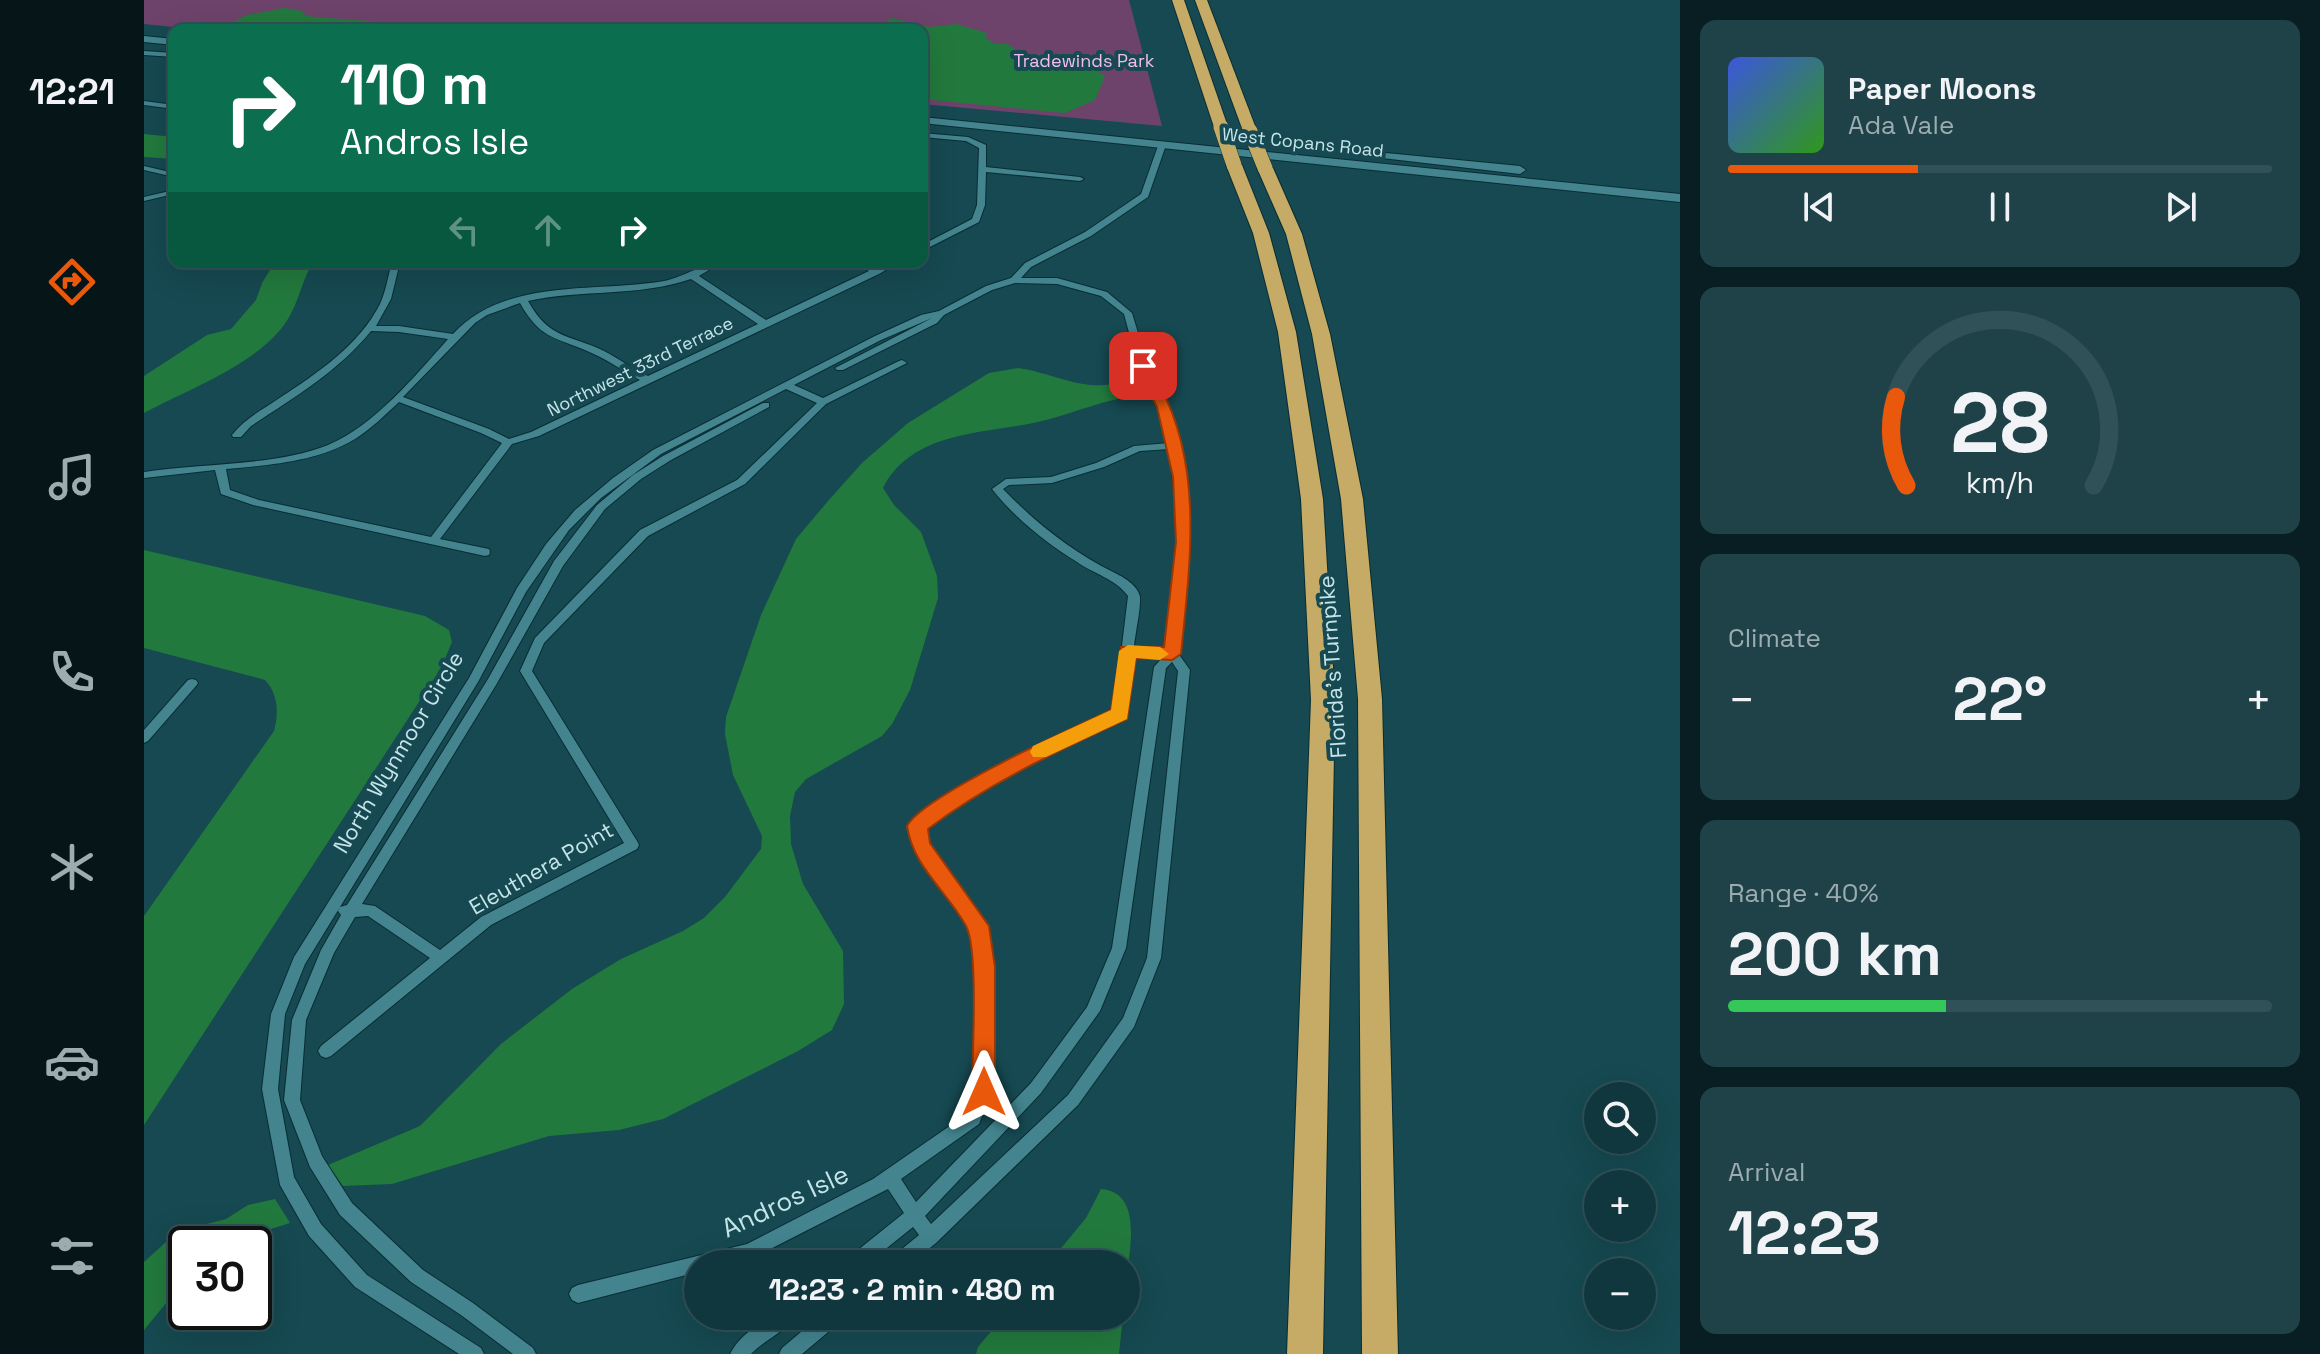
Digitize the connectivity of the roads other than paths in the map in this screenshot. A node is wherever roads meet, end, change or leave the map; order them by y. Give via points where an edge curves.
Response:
1 (1178, 0) edge
2 (1201, 0) edge
3 (168, 32) edge
4 (145, 33) edge
5 (168, 40) edge
6 (144, 53) edge
7 (168, 55) edge
8 (144, 103) edge
9 (168, 106) edge
10 (928, 110) edge
11 (928, 121) edge
12 (928, 136) edge
13 (1162, 145) junction
14 (1410, 159) junction
15 (144, 168) edge
16 (982, 169) junction
17 (1536, 171) junction
18 (168, 174) edge
19 (1434, 174) junction
20 (1080, 179) dead end
21 (1680, 186) edge
22 (168, 193) edge
23 (1680, 198) edge
24 (144, 199) edge
25 (928, 245) edge
26 (394, 268) edge
27 (708, 268) edge
28 (869, 268) edge
29 (884, 268) edge
30 (876, 272) junction
31 (694, 277) junction
32 (1014, 280) junction
33 (523, 300) junction
34 (765, 324) junction
35 (368, 328) junction
36 (456, 337) junction
37 (902, 363) dead end
38 (648, 380) junction
39 (792, 388) junction
40 (397, 398) junction
41 (823, 402) junction
42 (237, 435) dead end
43 (508, 442) junction
44 (1175, 446) junction
45 (220, 467) junction
46 (144, 475) edge
47 (433, 541) junction
48 (485, 552) dead end
49 (494, 636) junction
50 (515, 636) junction
51 (539, 641) junction
52 (1128, 651) junction
53 (1172, 654) junction
54 (192, 683) dead end
55 (144, 738) edge
56 (351, 910) junction
57 (330, 911) junction
58 (441, 958) junction
59 (326, 1051) dead end
60 (890, 1178) junction
61 (914, 1216) junction
62 (930, 1237) junction
63 (753, 1250) edge
64 (872, 1250) edge
65 (914, 1250) edge
66 (684, 1268) edge
67 (578, 1294) dead end
68 (766, 1330) edge
69 (817, 1330) edge
70 (475, 1354) edge
71 (527, 1354) edge
72 (739, 1354) edge
73 (788, 1354) edge
74 (1305, 1354) edge
75 (1380, 1354) edge

1 - 74 highway, Florida's Turnpike, bridge via 1261,233 1287,332 1313,514 1323,700
2 - 75 highway, Florida's Turnpike, bridge via 1294,234 1321,334 1352,499 1370,699
3 - 4 main road
4 - 5 main road
6 - 7 street
8 - 9 street
10 - 14 main road, West Copans Road
11 - 13 main road, West Copans Road
12 - 16 street via 979,142
13 - 14 main road via 1353,160
13 - 19 main road, West Copans Road
13 - 32 street via 1145,195 1088,234 1028,265
14 - 17 main road, West Copans Road
15 - 18 street
16 - 20 street
16 - 25 street via 976,220
17 - 19 main road via 1446,167
17 - 21 main road, West Copans Road
19 - 23 main road, West Copans Road
22 - 24 street
26 - 35 street via 385,302
27 - 31 street
28 - 30 street
29 - 30 street, Northwest 33rd Terrace
30 - 34 street, Northwest 33rd Terrace
31 - 33 street
31 - 34 street
32 - 39 street, North Wynmoor Circle
32 - 44 street, North Wynmoor Circle via 1057,281 1104,294 1128,313
33 - 36 street via 481,314
33 - 38 street via 546,332
34 - 38 street, Northwest 33rd Terrace
35 - 36 street
35 - 42 street via 326,369
36 - 40 street
37 - 41 street, Eleuthera Point
38 - 43 street, Northwest 33rd Terrace
39 - 41 street
39 - 49 street, North Wynmoor Circle via 657,452 577,514
39 - 50 street, North Wynmoor Circle via 667,458 601,507 558,564
40 - 43 street
40 - 45 street via 351,437 328,448
41 - 51 street, Eleuthera Point via 741,482 644,533
43 - 47 street
44 - 52 street, Andros Isle via 1138,448 1052,480 1006,482 997,489 1083,561 1130,587 1134,596
44 - 53 street, North Wynmoor Circle via 1184,542
45 - 46 street
45 - 47 street via 225,492
47 - 48 street
49 - 50 street
49 - 57 street, North Wynmoor Circle via 474,679
50 - 51 street
50 - 56 street, North Wynmoor Circle
51 - 58 street, Eleuthera Point via 526,671 632,845 486,921
52 - 53 street
52 - 60 street, Andros Isle via 1120,714 1041,751 917,826 920,846 978,926 984,967 984,1092 973,1119
53 - 61 street, North Wynmoor Circle via 1160,667 1119,948 1093,1011 1036,1088
53 - 62 street, North Wynmoor Circle via 1184,670 1154,958 1129,1022 1073,1100
54 - 55 street
56 - 57 street
56 - 58 street via 370,910
56 - 71 street, North Wynmoor Circle via 299,1020 292,1100 316,1161 346,1209 417,1276
57 - 70 street, North Wynmoor Circle via 299,961 278,1014 270,1089 286,1179 315,1230 361,1281
58 - 59 street, Eleuthera Point
60 - 61 street
60 - 63 street, Andros Isle
61 - 62 street
61 - 64 street, North Wynmoor Circle
62 - 65 street, North Wynmoor Circle
66 - 67 street, Andros Isle
68 - 72 street
69 - 73 street

